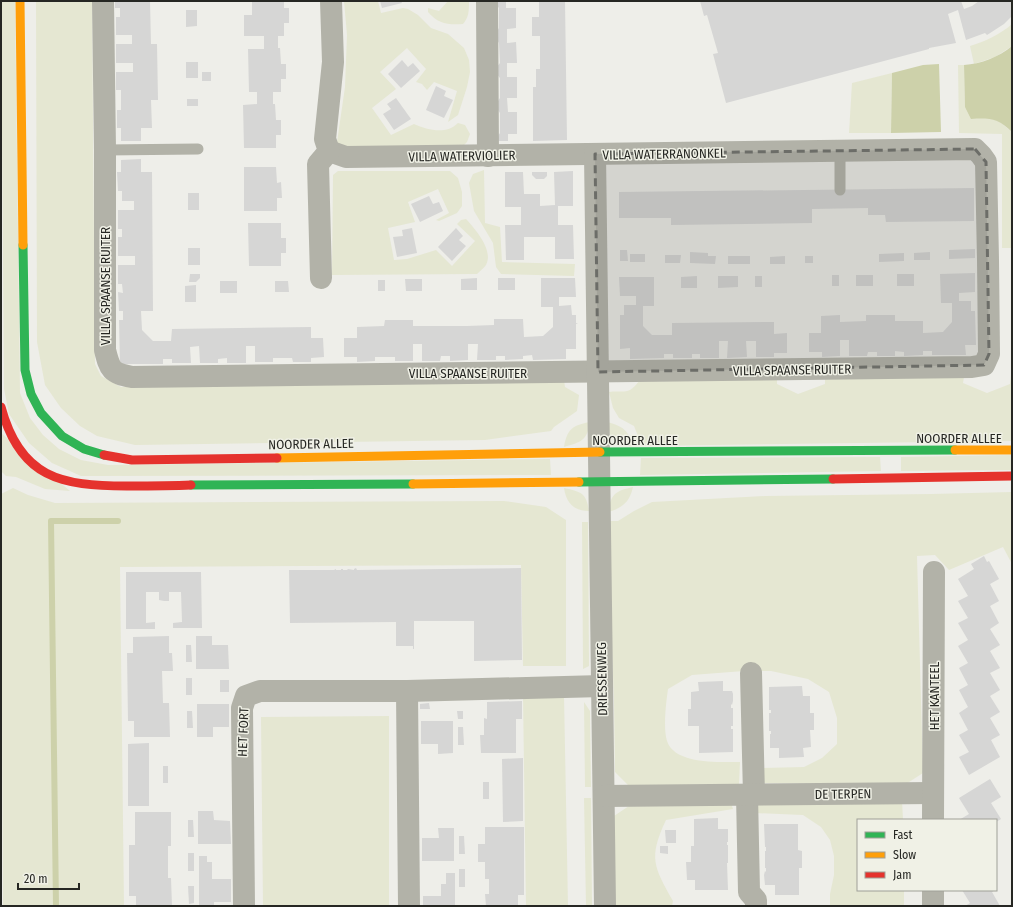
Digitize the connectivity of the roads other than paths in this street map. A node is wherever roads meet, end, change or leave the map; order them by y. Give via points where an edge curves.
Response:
1 (20, 1) edge
2 (103, 1) edge
3 (331, 1) edge
4 (487, 1) edge
5 (198, 149) dead end
6 (105, 150) junction
7 (329, 151) junction
8 (840, 151) junction
9 (595, 154) junction
10 (981, 155) joint
11 (488, 156) junction
12 (840, 190) dead end
13 (321, 278) dead end
14 (598, 372) junction
15 (1, 407) edge
16 (1012, 450) edge
17 (599, 452) junction
18 (1012, 476) edge
19 (599, 481) junction
20 (934, 572) dead end
21 (751, 673) dead end
22 (602, 686) junction
23 (407, 691) junction
24 (933, 793) junction
25 (750, 795) junction
26 (604, 796) junction
27 (933, 819) edge
28 (933, 891) edge
29 (244, 906) edge
30 (409, 906) edge
31 (605, 906) edge
32 (756, 906) edge
33 (933, 906) edge

1 - 17 street, NOORDER ALLEE via 25,370 31,394 41,413 62,436 84,449 132,460
2 - 6 street, VILLA SPAANSE RUITER
3 - 7 street via 333,62 325,139
4 - 11 street
5 - 6 lane
6 - 14 street, VILLA SPAANSE RUITER via 105,350 109,366 118,375 132,377
7 - 11 street, VILLA WATERVIOLIER via 346,158
7 - 13 street via 318,164
8 - 9 street, VILLA WATERRANONKEL
8 - 10 street, VILLA WATERRANONKEL via 975,150
8 - 12 lane
9 - 11 street, VILLA WATERVIOLIER
9 - 14 street, VILLA WATERRANONKEL
10 - 14 street, VILLA SPAANSE RUITER via 986,162 988,260 989,354 984,365
14 - 17 street, VILLA WATERRANONKEL
15 - 19 street via 6,427 31,462 66,482 108,486
16 - 17 street, NOORDER ALLEE
17 - 19 street, DRIESSENWEG
18 - 19 street
19 - 22 street, DRIESSENWEG
20 - 24 street, HET KANTEEL
21 - 25 street
22 - 23 street, HET FORT
22 - 26 street, DRIESSENWEG
23 - 29 street, HET FORT via 260,691 246,696 242,708
23 - 30 street
24 - 25 street, DE TERPEN
24 - 27 street, HET KANTEEL
25 - 26 street, DE TERPEN
25 - 32 street via 748,892 756,900
26 - 31 street, DRIESSENWEG
28 - 33 street

